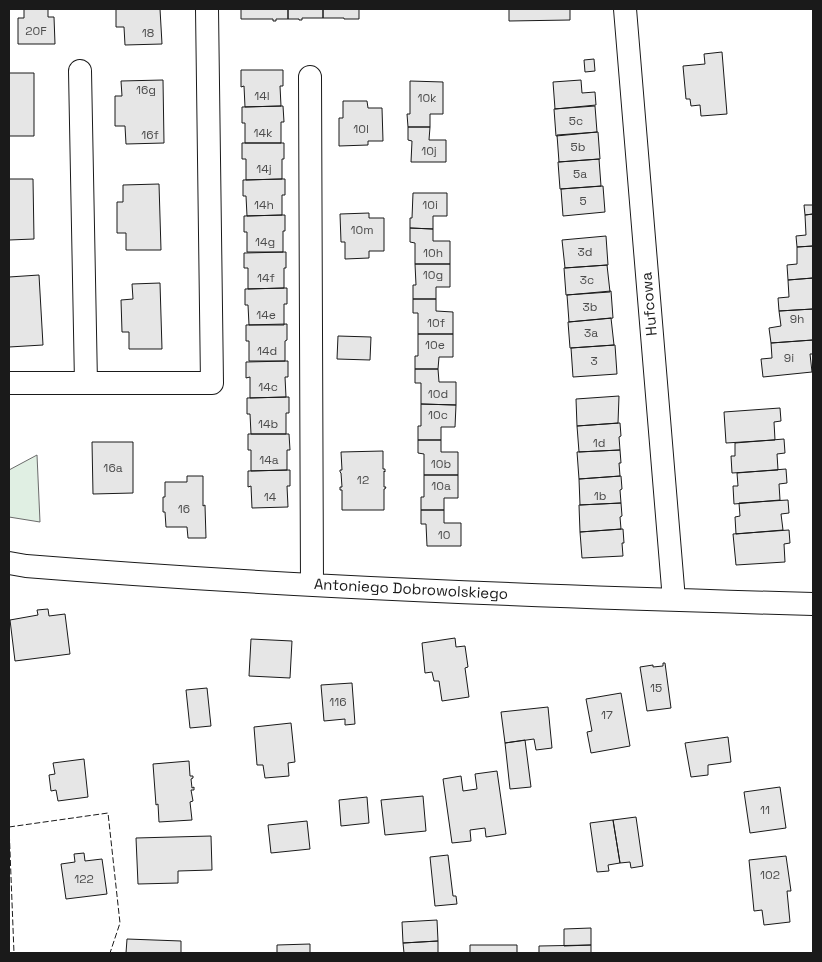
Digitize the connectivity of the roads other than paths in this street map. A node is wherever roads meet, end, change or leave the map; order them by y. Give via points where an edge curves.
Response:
1 (207, 9) edge
2 (625, 9) edge
3 (80, 71) dead end
4 (310, 77) dead end
5 (9, 383) edge
6 (86, 383) junction
7 (9, 563) edge
8 (312, 584) junction
9 (674, 600) junction
10 (813, 604) edge

1 - 6 street via 212,383
2 - 9 street, Hufcowa
3 - 6 street
4 - 8 street
5 - 6 street
7 - 8 street, Antoniego Dobrowolskiego via 145,575
8 - 9 street, Antoniego Dobrowolskiego
9 - 10 street, Antoniego Dobrowolskiego

